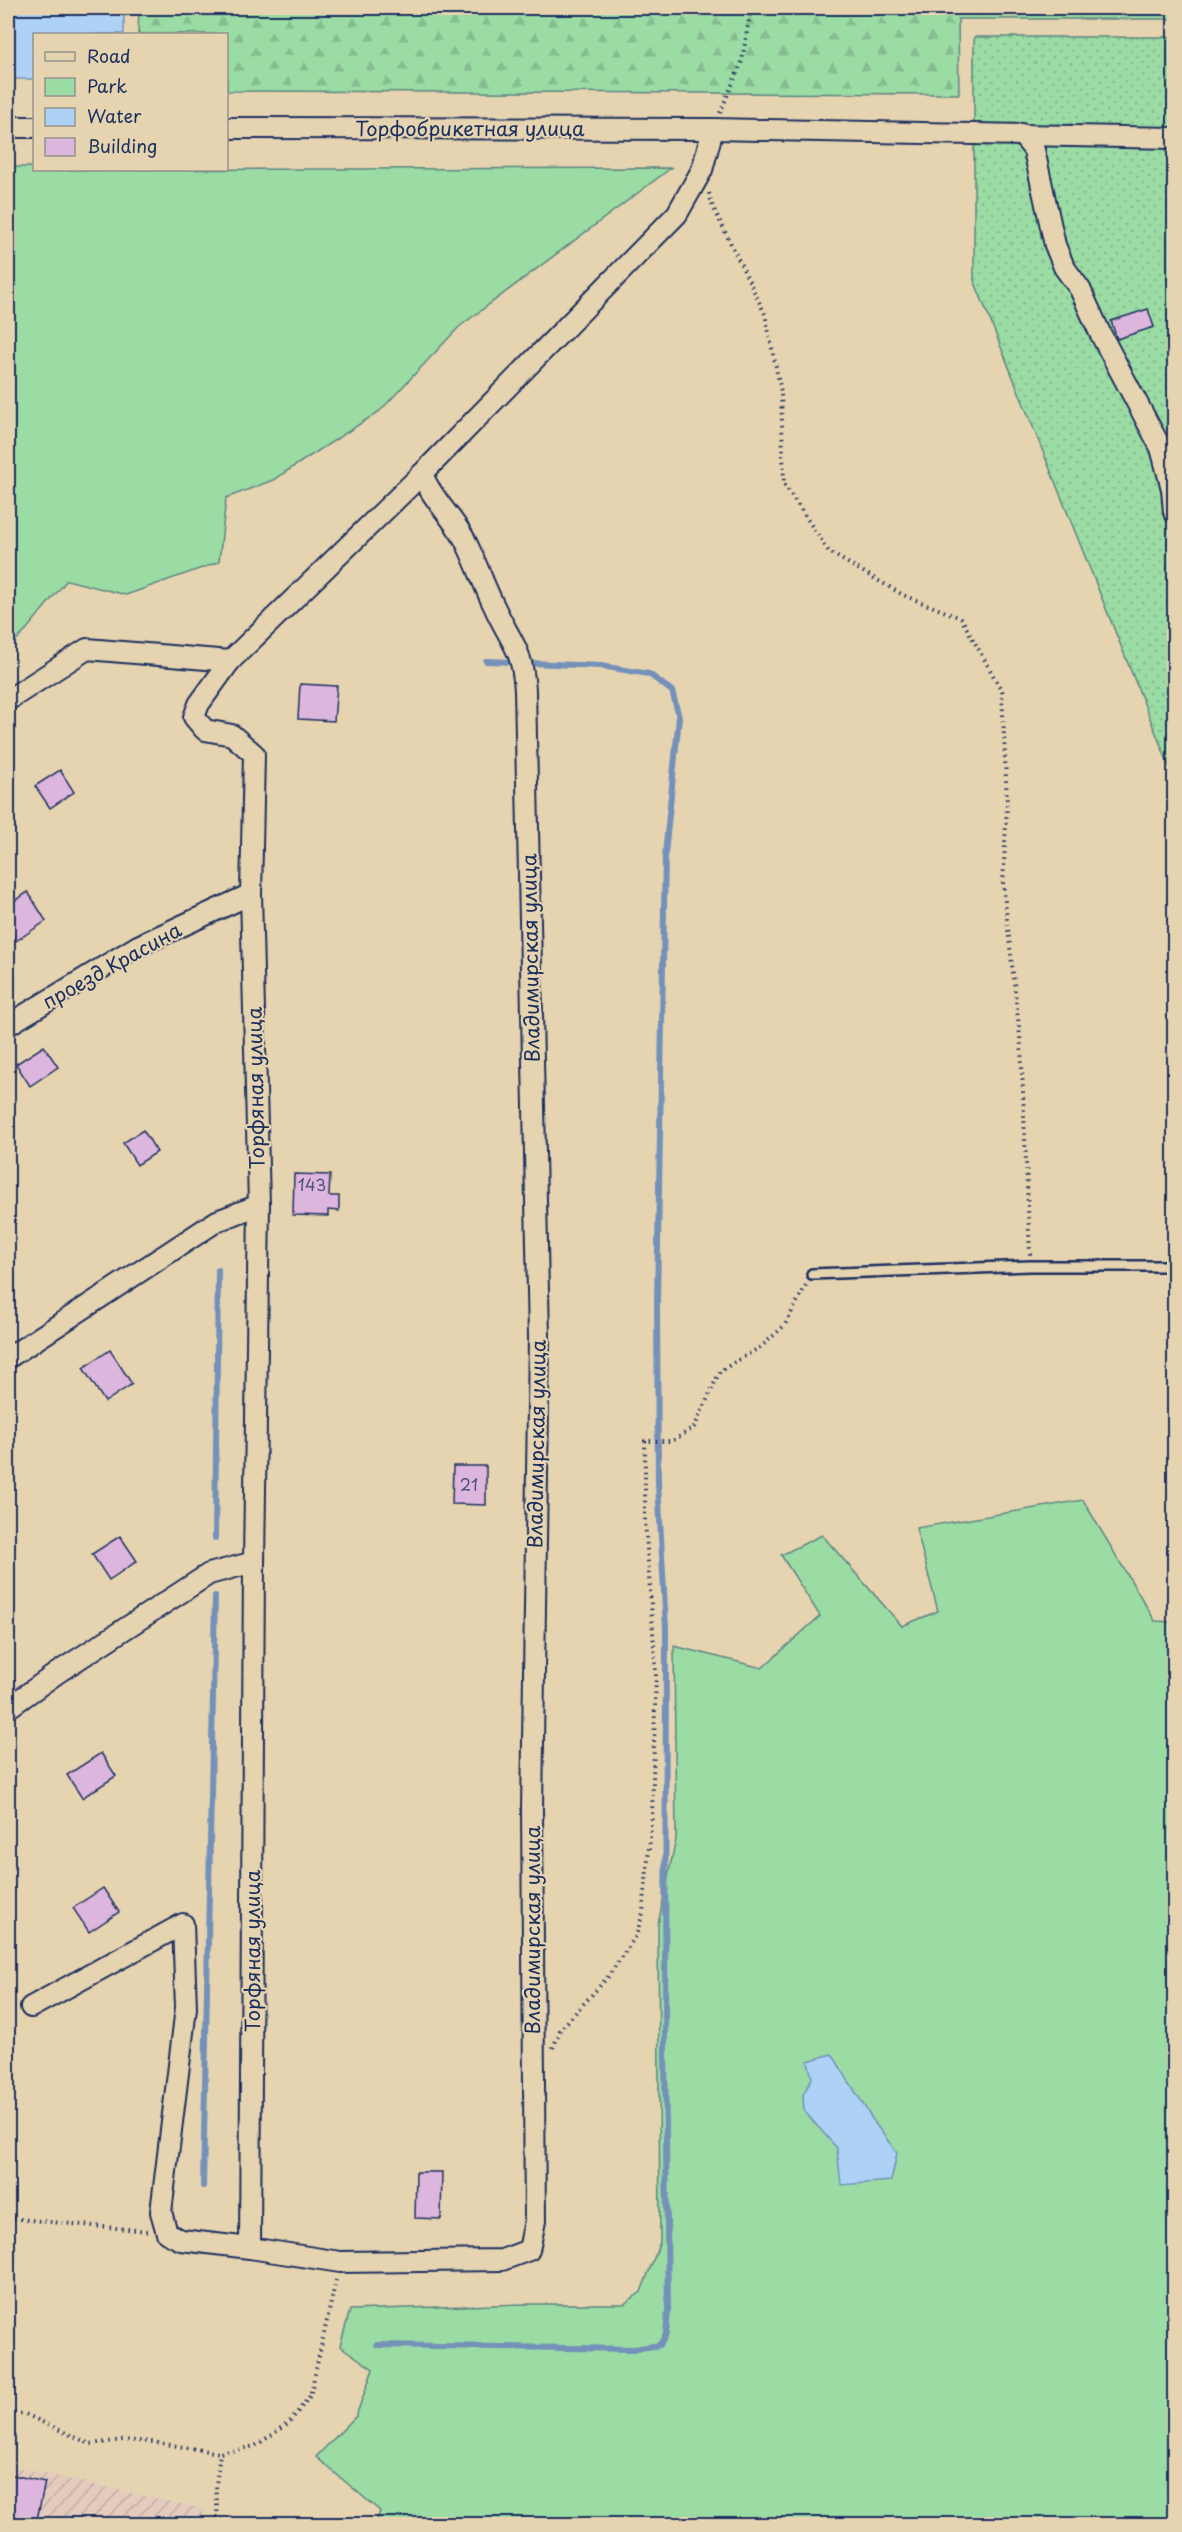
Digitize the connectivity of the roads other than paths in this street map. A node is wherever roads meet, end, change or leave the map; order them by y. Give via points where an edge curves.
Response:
1 (8, 127) edge
2 (33, 127) edge
3 (228, 128) edge
4 (713, 129) junction
5 (1021, 135) junction
6 (1174, 138) edge
7 (422, 474) junction
8 (1174, 512) edge
9 (230, 661) junction
10 (8, 700) edge
11 (251, 894) junction
12 (8, 1025) edge
13 (259, 1205) junction
14 (1174, 1266) edge
15 (812, 1274) road end
16 (8, 1358) edge
17 (254, 1562) junction
18 (8, 1708) edge
19 (31, 2007) dead end
20 (250, 2248) junction

1 - 2 street
3 - 4 street, Торфобрикетная улица
4 - 5 street, Торфобрикетная улица
4 - 7 street via 702,170 677,214
5 - 6 street, Торфобрикетная улица
5 - 8 street via 1034,150 1055,245 1064,267 1080,289 1161,448
7 - 9 street
7 - 20 street, Владимирская улица via 427,488 465,540 517,648 524,673 539,1338 532,1809 535,2221 529,2250 502,2260 340,2262
9 - 10 street via 87,649
9 - 11 street, Торфяная улица via 194,717 205,730 232,735 254,754
11 - 12 street, проезд Красина via 138,946
11 - 13 street, Торфяная улица
13 - 16 street via 217,1221
13 - 17 street, Торфяная улица
14 - 15 lane via 1030,1266
17 - 18 street via 209,1574
17 - 20 street, Торфяная улица
19 - 20 street via 183,1924 186,2007 160,2212 167,2233 182,2240

